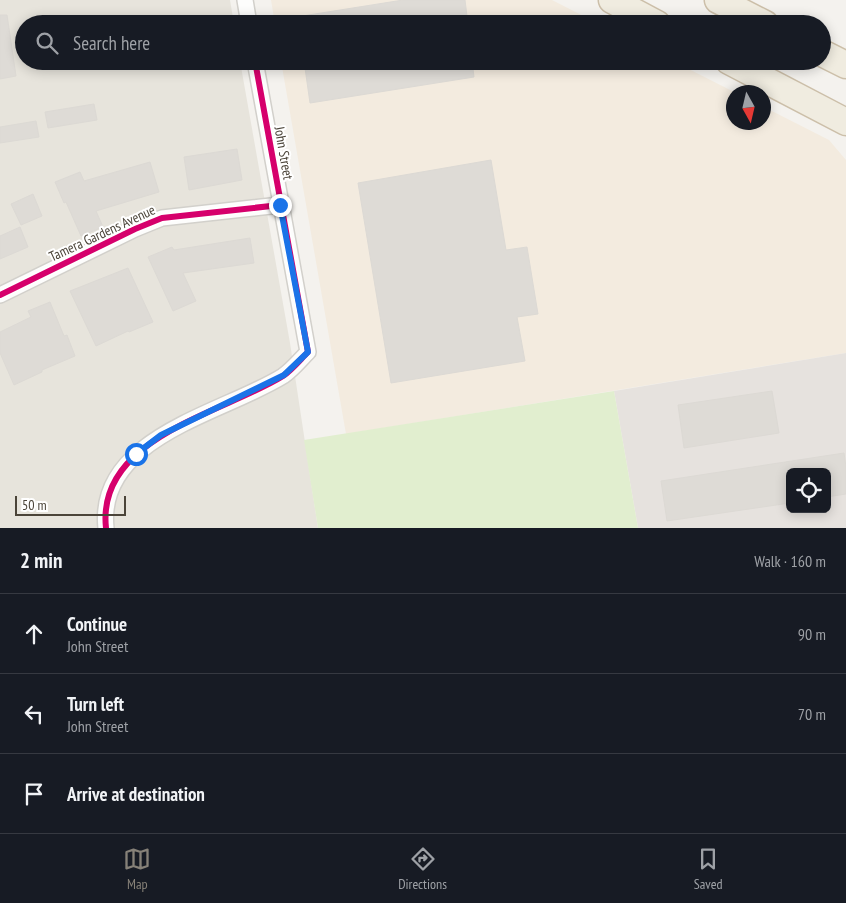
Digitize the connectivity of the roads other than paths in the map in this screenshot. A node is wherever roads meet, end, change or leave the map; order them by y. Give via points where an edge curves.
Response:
1 (245, 0) edge
2 (612, 0) edge
3 (718, 0) edge
4 (248, 15) edge
5 (640, 15) edge
6 (747, 15) edge
7 (831, 58) edge
8 (846, 65) edge
9 (257, 70) edge
10 (746, 70) edge
11 (846, 122) edge
12 (280, 205) junction
13 (0, 295) edge
14 (106, 528) edge

1 - 4 street
2 - 5 highway
3 - 6 highway
7 - 8 highway
9 - 12 street, John Street
10 - 11 highway
12 - 13 street, Tamera Gardens Avenue via 162,218
12 - 14 street, John Street via 308,352 284,375 161,435 136,454 109,492

